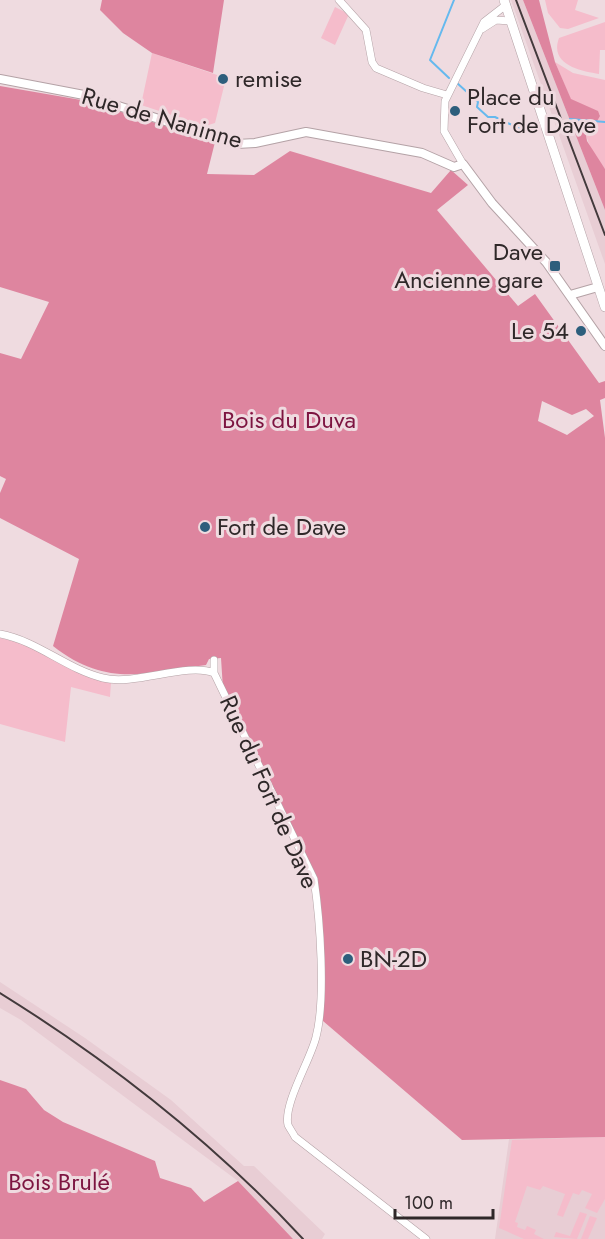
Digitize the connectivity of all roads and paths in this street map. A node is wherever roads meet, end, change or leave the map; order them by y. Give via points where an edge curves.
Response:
1 (339, 0) edge
2 (505, 2) edge
3 (512, 21) junction
4 (482, 29) junction
5 (0, 79) edge
6 (447, 95) junction
7 (463, 164) junction
8 (598, 287) junction
9 (570, 296) junction
10 (605, 307) edge
11 (605, 346) edge
12 (0, 634) edge
13 (214, 660) dead end
14 (214, 672) junction
15 (426, 1239) edge

1 - 6 street via 364,27 376,68
2 - 3 main road
2 - 4 street via 489,16
3 - 4 street via 496,20
3 - 8 main road
4 - 6 street
5 - 7 street, Rue de Naninne via 84,95 231,143 249,144 306,132 422,153 454,167
6 - 7 street via 444,131
7 - 9 street
8 - 9 street
8 - 10 main road
9 - 11 street
12 - 14 street, Rue du Fort de Dave via 32,644 104,678
13 - 14 street, Rue du Fort de Dave
14 - 15 street, Rue du Fort de Dave via 314,879 320,1015 288,1124 295,1137

